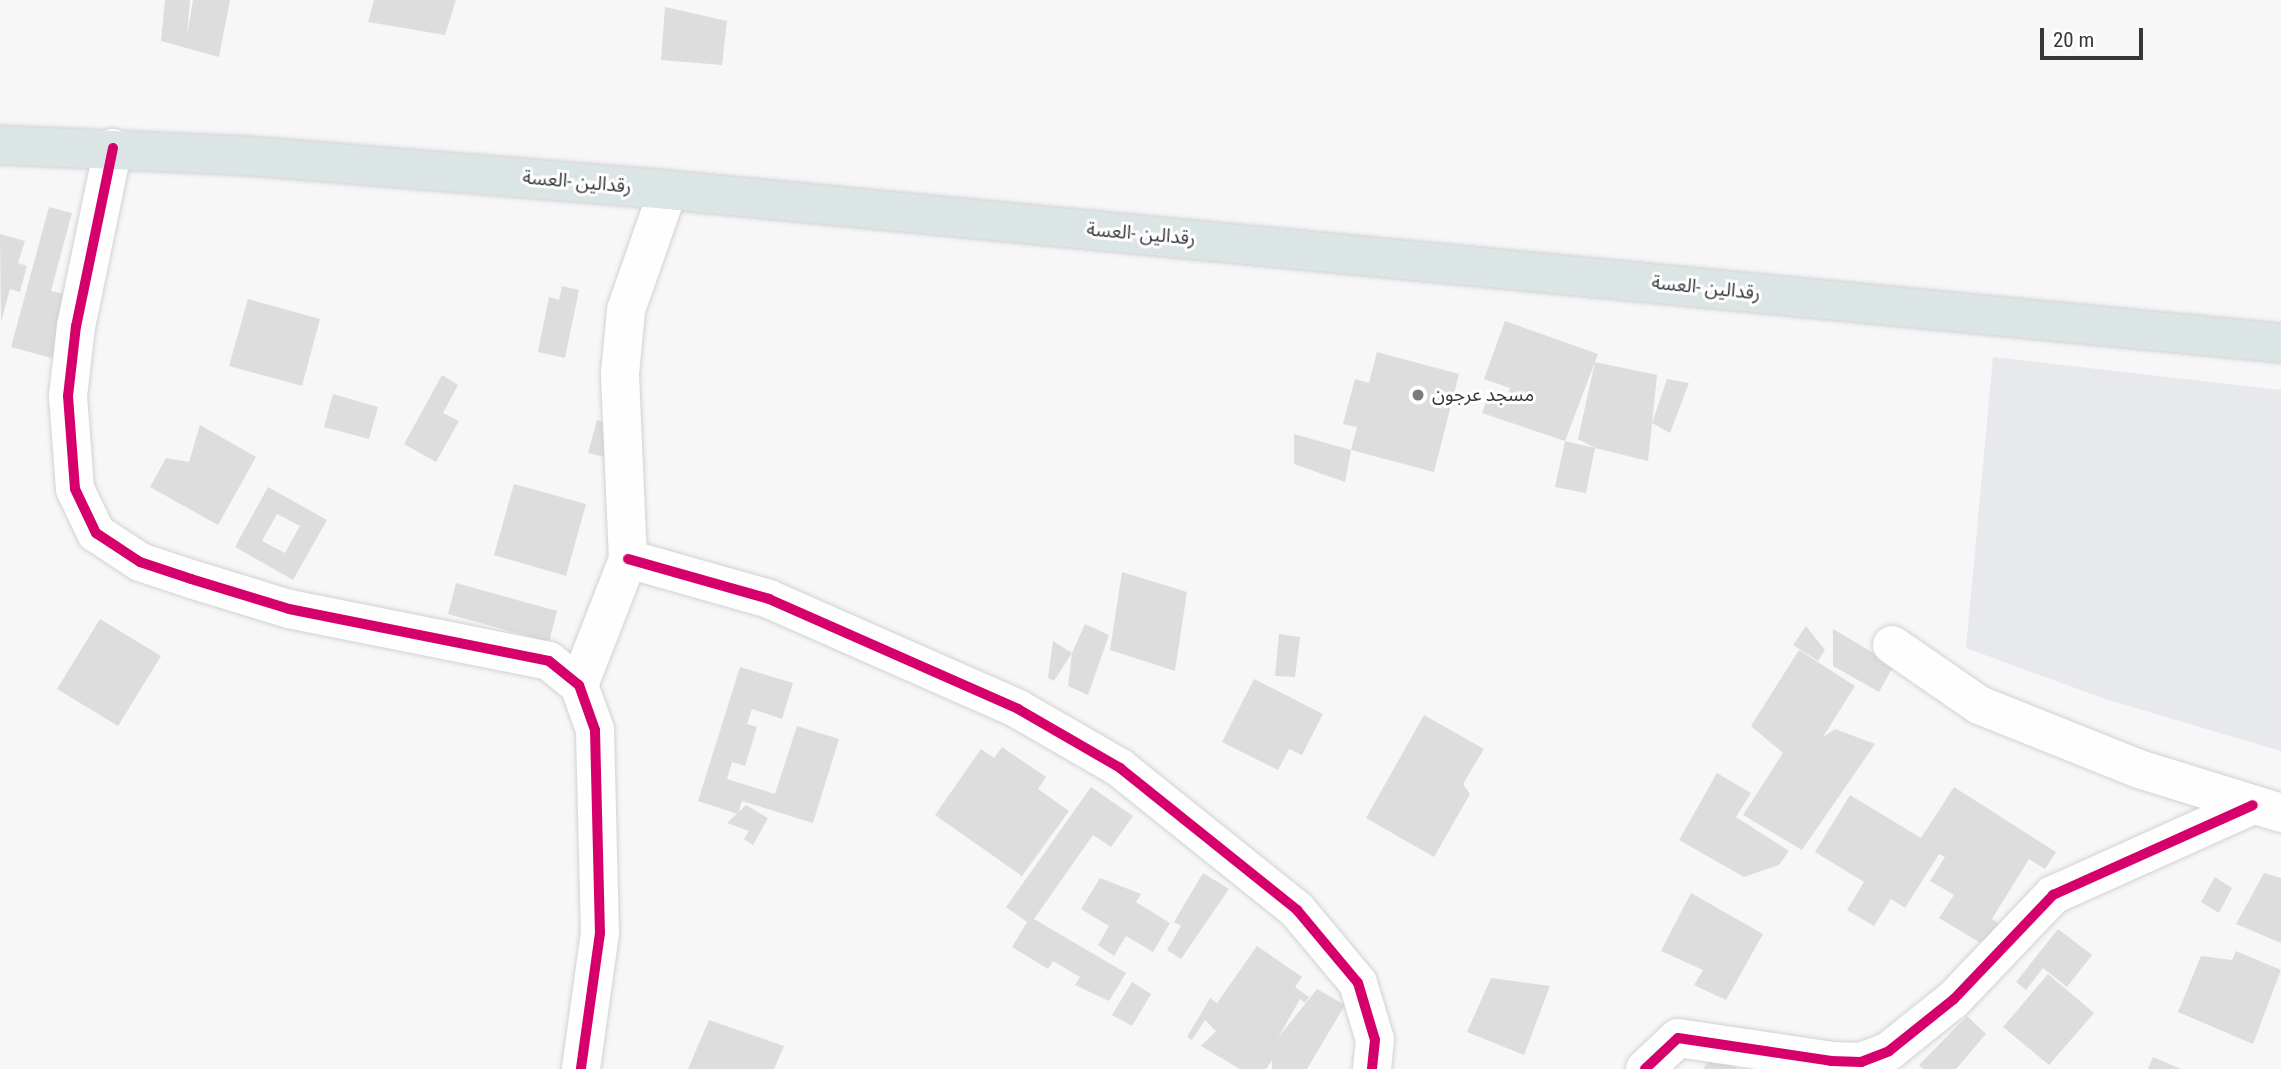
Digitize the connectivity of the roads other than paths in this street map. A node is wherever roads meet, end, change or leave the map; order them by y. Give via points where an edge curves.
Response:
1 (0, 145) edge
2 (113, 148) junction
3 (668, 190) junction
4 (2281, 343) edge
5 (628, 559) junction
6 (1892, 645) dead end
7 (579, 685) junction
8 (2267, 809) edge
9 (581, 1069) edge
10 (1372, 1069) edge
11 (1645, 1069) edge

1 - 2 main road, رقدالين -العسة
2 - 3 main road, رقدالين -العسة
2 - 7 street via 76,326 68,396 75,489 96,533 140,562 215,587 289,609 549,661
3 - 4 main road, رقدالين -العسة
3 - 5 street via 626,310 620,374
5 - 7 street
5 - 10 street via 769,599 1018,709 1120,768 1297,910 1341,962 1358,983 1375,1040
6 - 8 street via 1979,705 2139,769
7 - 9 street via 595,730 600,933
8 - 11 street via 2053,895 1954,999 1889,1051 1861,1062 1831,1061 1678,1038

